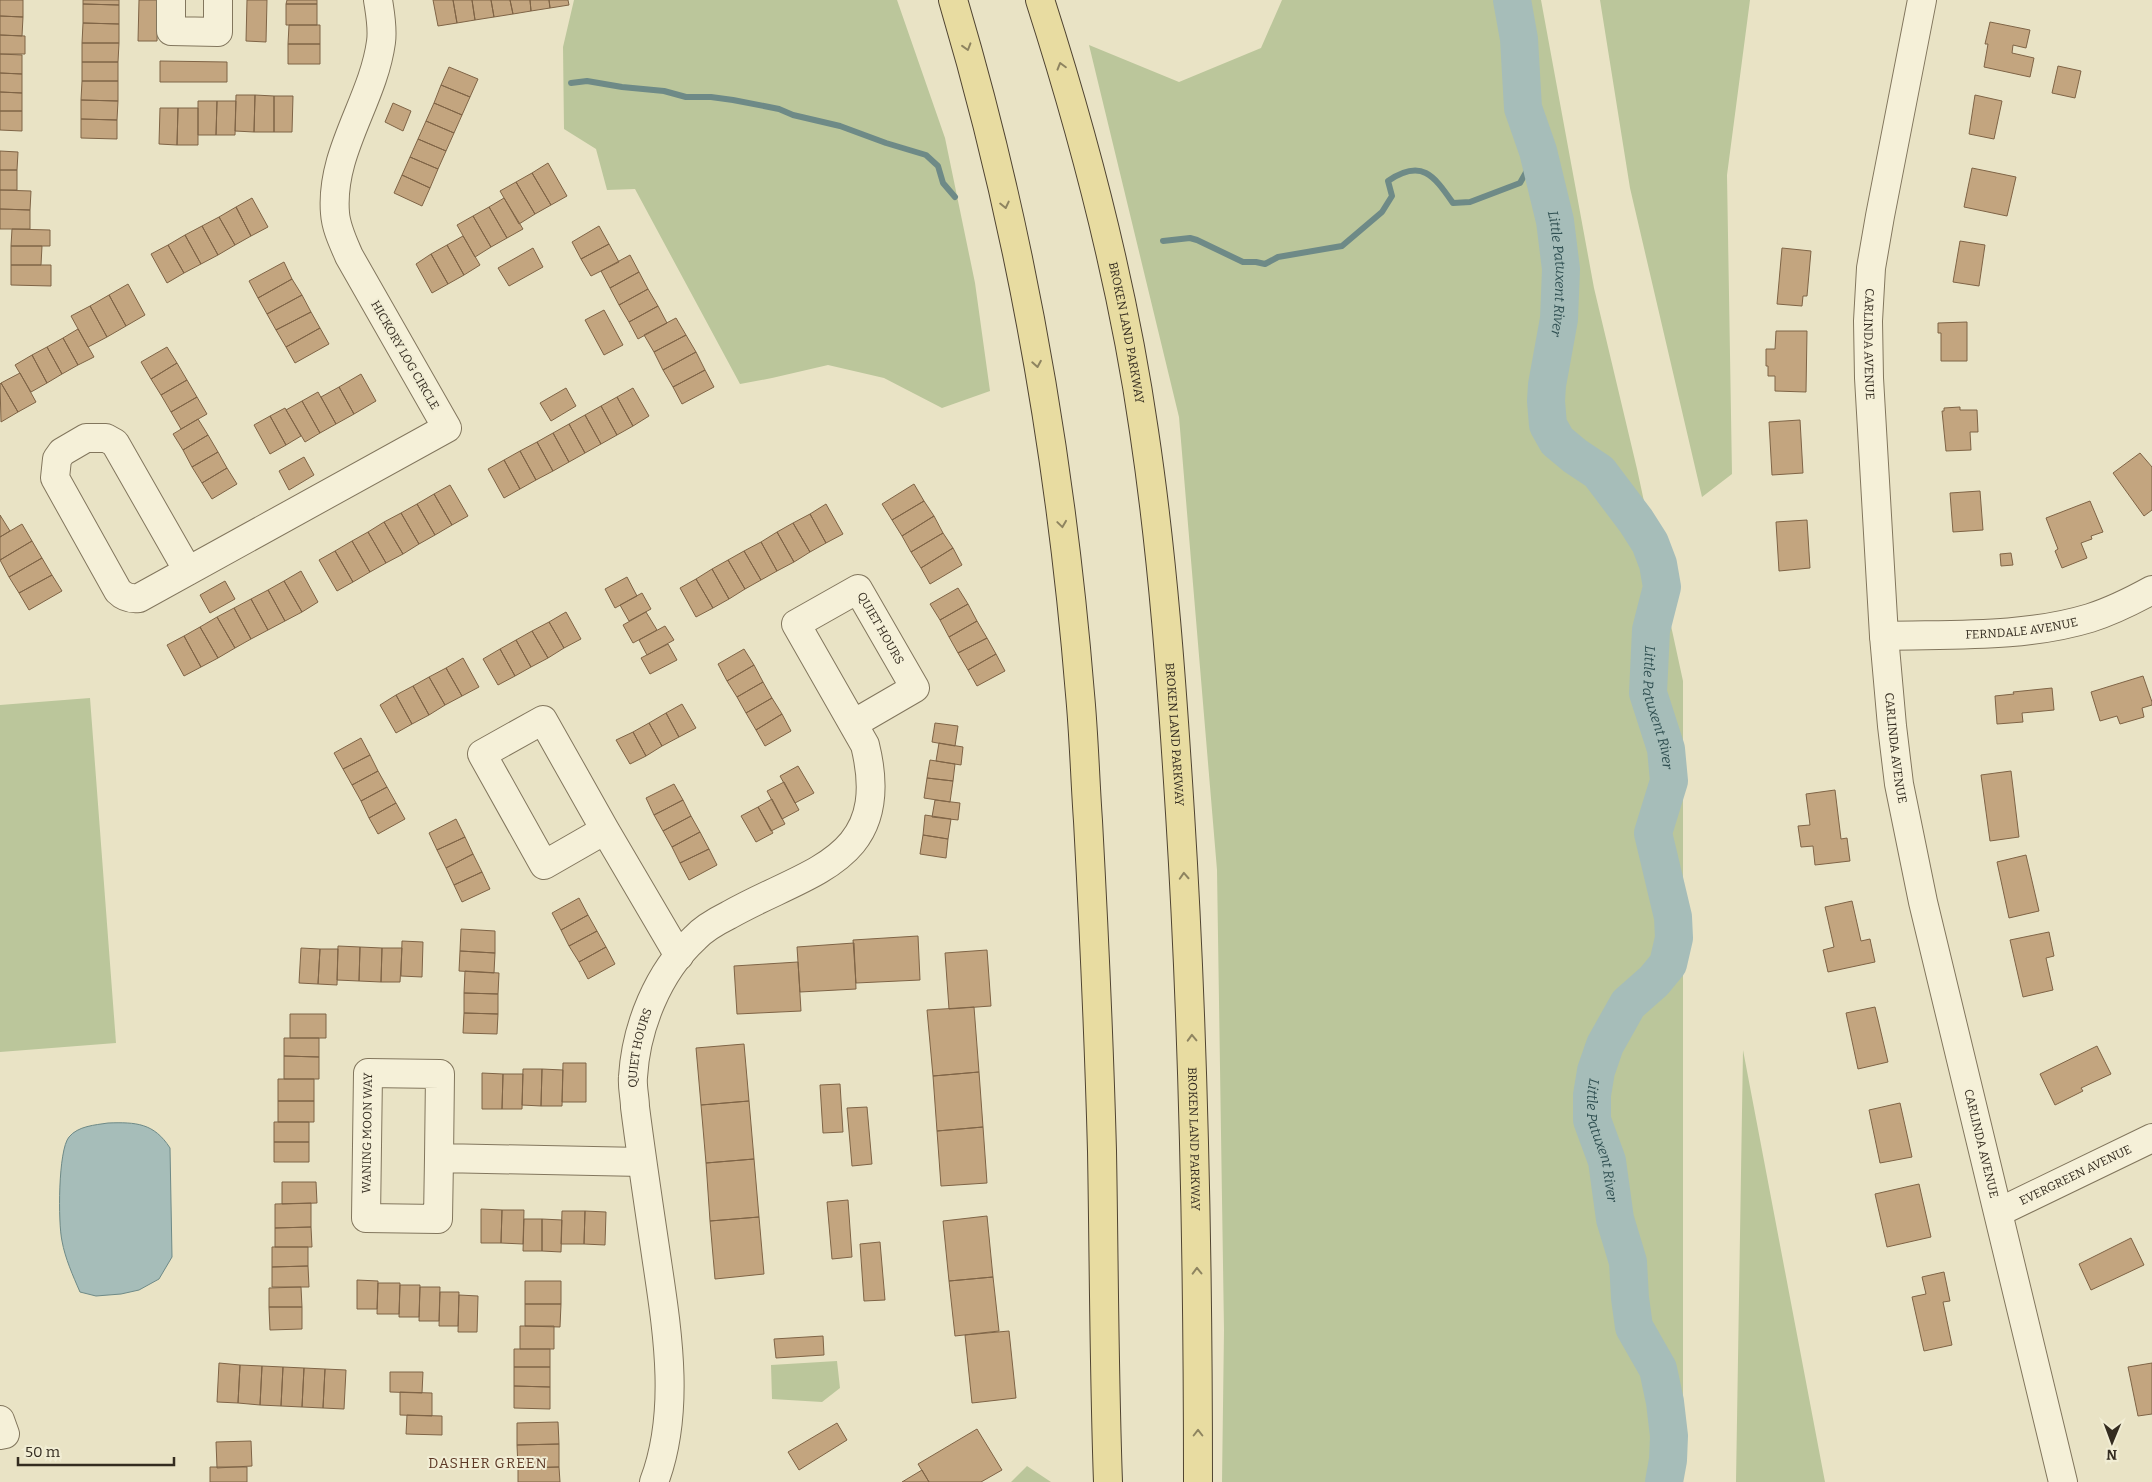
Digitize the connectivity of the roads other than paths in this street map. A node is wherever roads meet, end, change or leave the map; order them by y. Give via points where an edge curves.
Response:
1 (171, 0) edge
2 (218, 0) edge
3 (378, 0) edge
4 (953, 0) edge
5 (1040, 0) edge
6 (1922, 0) edge
7 (188, 571) junction
8 (2152, 590) edge
9 (1884, 636) junction
10 (853, 724) junction
11 (605, 830) junction
12 (679, 956) junction
13 (2152, 1138) edge
14 (439, 1158) junction
15 (642, 1162) junction
16 (1999, 1212) junction
17 (0, 1420) edge
18 (0, 1435) edge
19 (654, 1482) edge
20 (1108, 1482) edge
21 (1198, 1482) edge
22 (2063, 1482) edge

1 - 2 street via 170,30 218,32
3 - 7 street, HICKORY LOG CIRCLE via 382,39 373,79 341,161 336,182 335,215 349,256 447,428
4 -> 20 main road via 1006,205 1033,337 1068,573 1081,696 1097,996
21 -> 5 main road, BROKEN LAND PARKWAY via 1190,1002 1173,692 1162,562 1144,428 1124,318 1094,187
6 - 9 street, CARLINDA AVENUE via 1871,268 1868,321
7 - 7 street, HICKORY LOG CIRCLE via 115,443 106,438 86,438 62,452 56,459 55,478 118,591 132,599 139,598
8 - 9 street, FERNDALE AVENUE via 2089,618 2046,628
9 - 16 street, CARLINDA AVENUE via 1898,774 1910,840
10 - 10 street, QUIET HOURS via 796,624 858,589 916,688
10 - 12 street, QUIET HOURS via 865,745 872,789 862,831 846,851 826,867 715,922 695,937
11 - 11 street via 543,720 482,754 544,864
11 - 12 street
12 - 15 street, QUIET HOURS via 651,1002 636,1053 633,1078
13 - 16 street, EVERGREEN AVENUE
14 - 14 street, WANING MOON WAY via 440,1074 368,1073 366,1218 438,1219
14 - 15 street
15 - 19 street, QUIET HOURS via 667,1334 669,1390 666,1432
16 - 22 street, CARLINDA AVENUE
17 - 18 street via 5,1434

